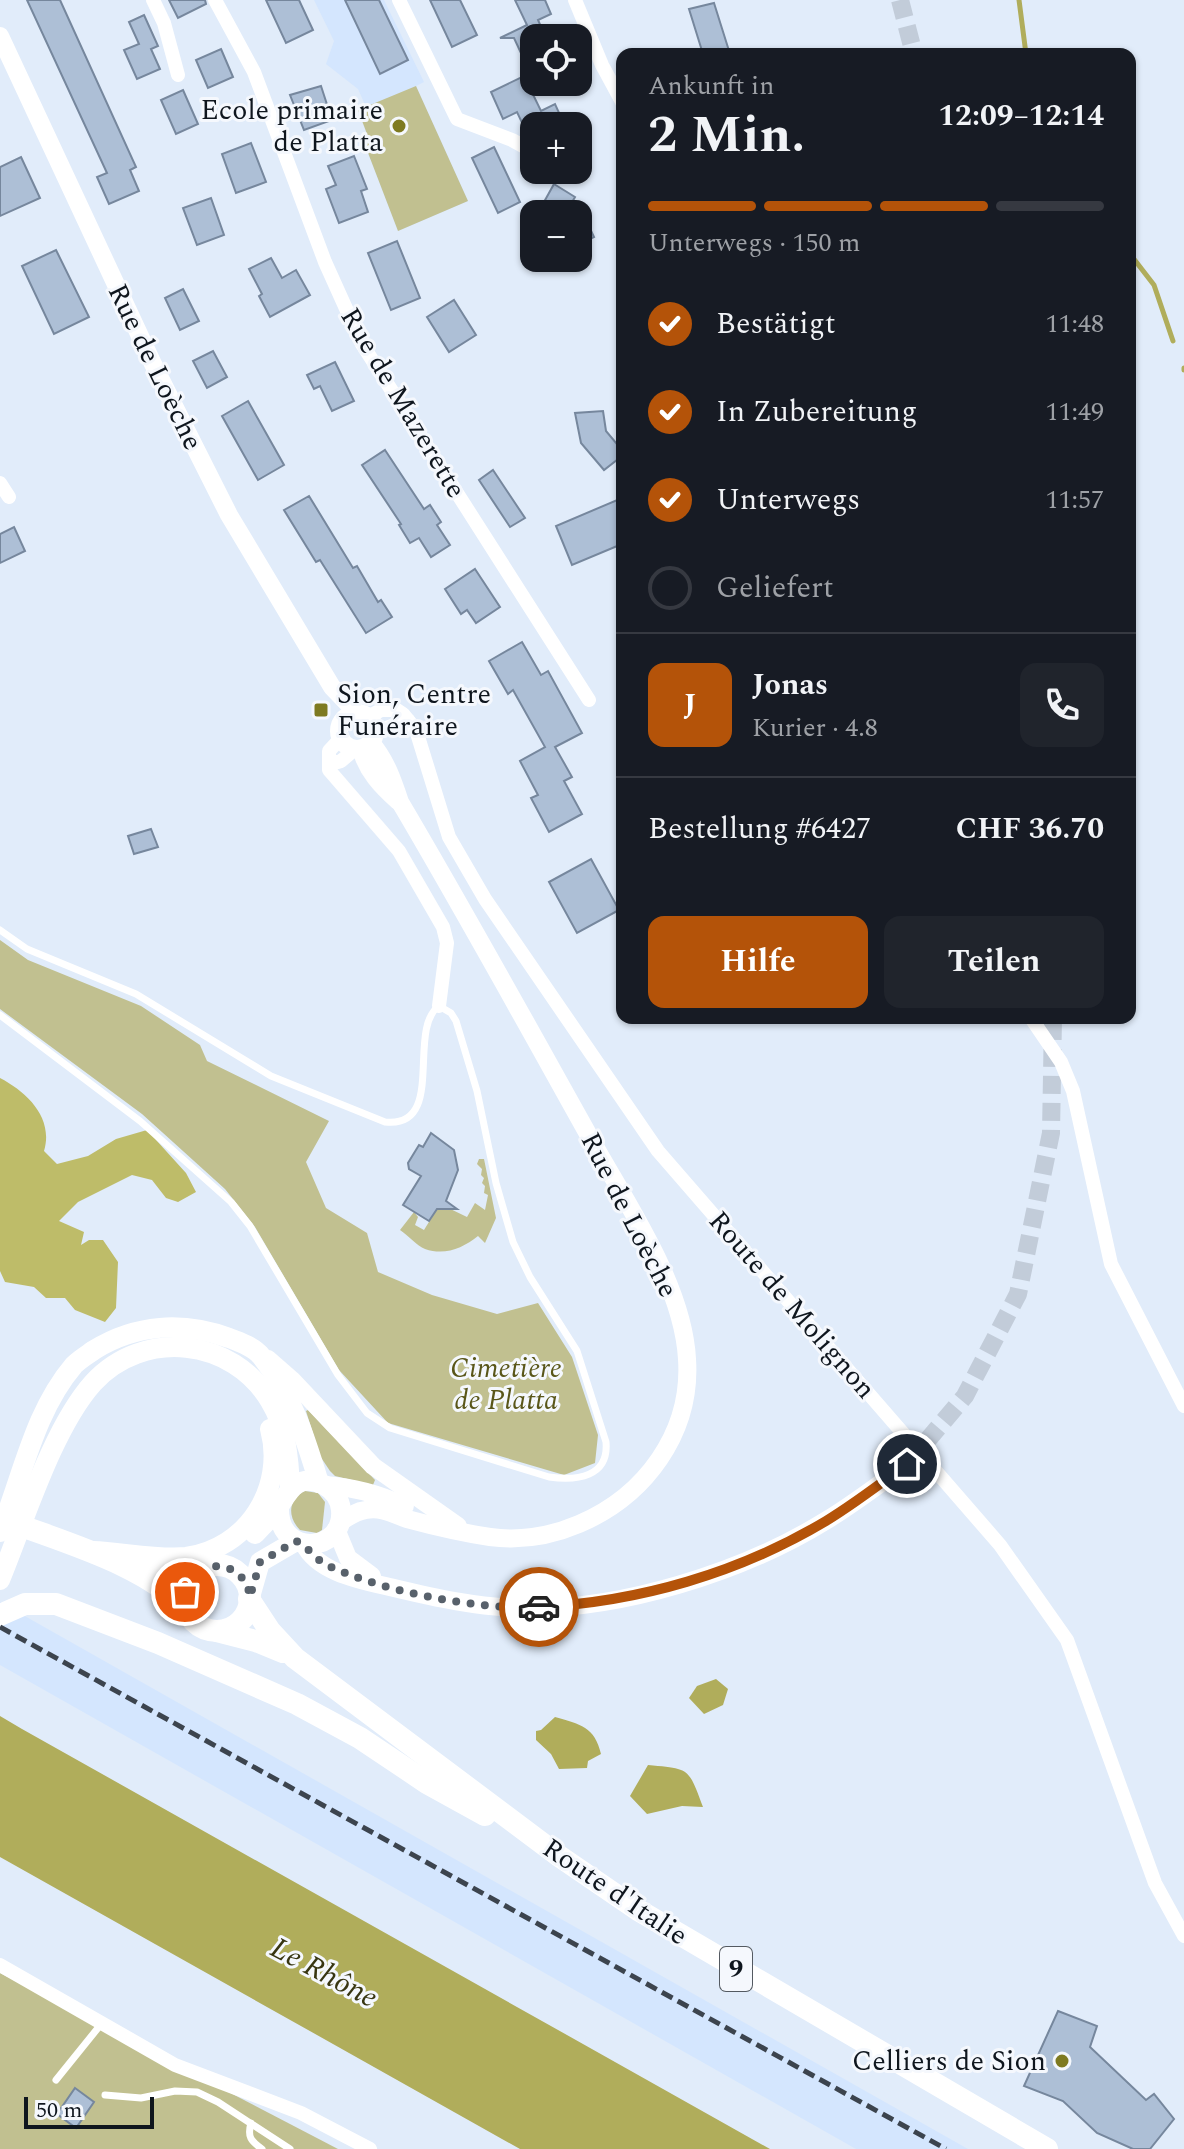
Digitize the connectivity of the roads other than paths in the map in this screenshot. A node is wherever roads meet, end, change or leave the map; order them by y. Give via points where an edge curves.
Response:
1 (153, 0) edge
2 (215, 0) edge
3 (399, 0) edge
4 (575, 0) edge
5 (0, 36) edge
6 (178, 75) dead end
7 (616, 91) edge
8 (520, 144) edge
9 (0, 483) edge
10 (9, 497) dead end
11 (589, 700) dead end
12 (358, 733) junction
13 (0, 930) edge
14 (439, 1006) junction
15 (0, 1015) edge
16 (1035, 1024) edge
17 (259, 1353) junction
18 (222, 1357) junction
19 (1184, 1406) edge
20 (907, 1464) tunnel mouth
21 (322, 1484) junction
22 (290, 1489) junction
23 (26, 1494) junction
24 (279, 1508) junction
25 (0, 1518) edge
26 (430, 1524) junction
27 (338, 1526) junction
28 (0, 1532) edge
29 (466, 1532) junction
30 (300, 1542) junction
31 (82, 1551) junction
32 (210, 1566) junction
33 (128, 1567) junction
34 (256, 1571) junction
35 (0, 1580) edge
36 (392, 1587) junction
37 (249, 1598) junction
38 (188, 1612) junction
39 (0, 1615) edge
40 (214, 1630) junction
41 (295, 1658) junction
42 (364, 1710) junction
43 (559, 1856) junction
44 (1184, 1936) edge
45 (0, 1965) edge
46 (102, 2023) junction
47 (56, 2080) dead end
48 (105, 2095) dead end
49 (251, 2123) junction
50 (262, 2149) edge
51 (290, 2149) edge
52 (370, 2149) edge
53 (1047, 2149) edge

1 - 6 street
2 - 11 street, Rue de Mazerette via 250,62 325,262 362,344
3 - 8 street via 457,119
4 - 7 street
5 - 12 street, Rue de Loèche via 229,515
9 - 10 street
12 - 14 street via 329,751 329,770 399,851 443,927 447,943
12 - 29 street, Rue de Loèche via 380,753 400,802 656,1258 678,1311 687,1360 678,1427 653,1469 614,1506 537,1537
12 - 44 street, Route de Molignon via 408,720 420,740 449,837 485,899 658,1151 1000,1545 1067,1640 1155,1883
13 - 14 lane via 27,949 136,994 271,1076 385,1122 407,1120 417,1107 428,1018
14 - 15 lane via 456,1021 516,1250 583,1366 607,1453 603,1464 586,1476 549,1477 402,1432 367,1413 333,1368 231,1202 140,1121
16 - 19 street via 1073,1091 1111,1264
17 - 21 main road via 294,1407
17 - 23 main road via 214,1333 169,1326 108,1341 77,1361 51,1395 33,1439
17 - 29 street via 373,1466
18 - 22 main road via 252,1377 277,1413
18 - 23 main road via 175,1346 124,1359 95,1381 72,1411
18 - 31 main road via 255,1393 273,1438 272,1478 257,1514 222,1546 197,1555
20 - 36 street via 812,1528 728,1568 654,1592 581,1605 521,1608 456,1602
21 - 22 main road via 302,1482
21 - 26 street, Rue de Loèche via 381,1496
21 - 27 main road via 338,1499
22 - 24 main road
23 - 28 main road
23 - 35 main road
24 - 30 main road via 282,1527
24 - 32 main road via 248,1540
25 - 31 main road
26 - 27 street, Rue de Loèche via 367,1509
26 - 29 street, Rue de Loèche
27 - 30 main road via 323,1541
27 - 36 street via 354,1564
30 - 34 main road via 267,1556
30 - 36 street via 328,1566
31 - 33 main road
32 - 33 main road
32 - 37 main road via 227,1566 238,1573
32 - 38 main road via 194,1574 186,1586
33 - 38 main road via 165,1589
34 - 37 main road
34 - 42 main road, Route d'Italie / 9 via 260,1599 276,1627
37 - 40 main road via 241,1620
37 - 41 main road, Route d'Italie / 9 via 261,1621
38 - 40 main road via 197,1624
39 - 43 main road via 25,1604 56,1604 158,1643 297,1704
40 - 41 main road, Route d'Italie / 9
41 - 42 main road, Route d'Italie / 9
42 - 43 main road, Route d'Italie / 9
43 - 53 main road, Route d'Italie / 9 via 638,1910
45 - 46 street
46 - 47 lane
46 - 52 street via 175,2065 301,2113
48 - 49 lane via 141,2098 197,2092
49 - 50 lane via 251,2141
49 - 51 lane

